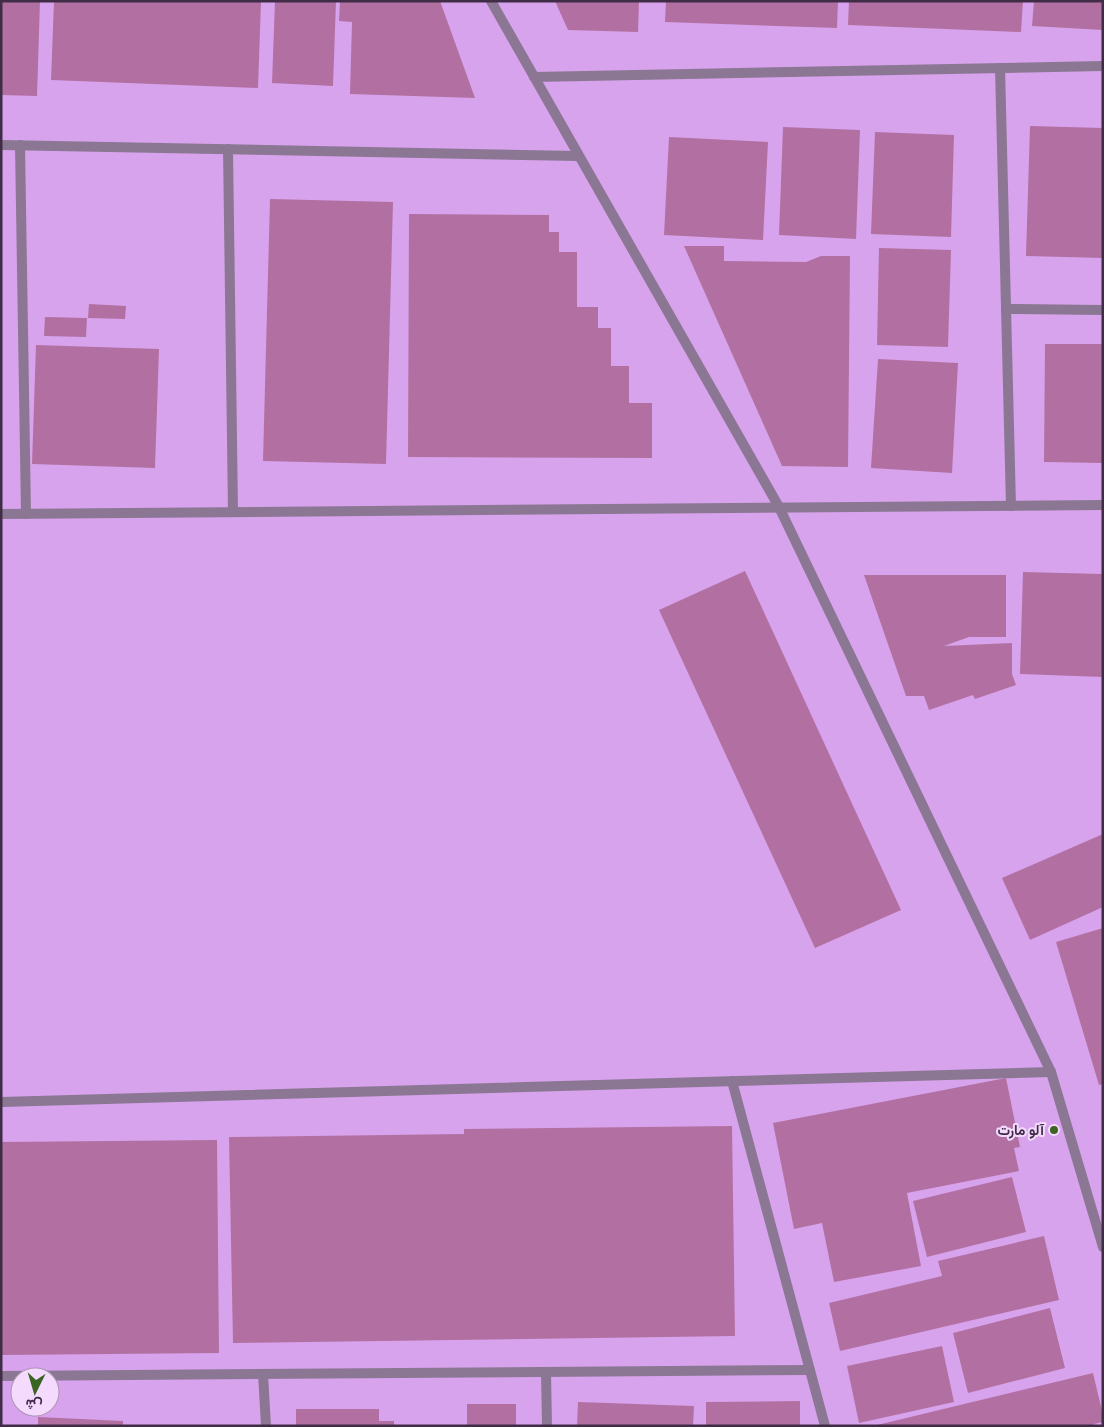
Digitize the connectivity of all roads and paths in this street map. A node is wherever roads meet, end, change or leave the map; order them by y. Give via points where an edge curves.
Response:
1 (492, 1) edge
2 (1103, 66) edge
3 (1000, 68) junction
4 (534, 77) junction
5 (1, 145) edge
6 (20, 145) junction
7 (228, 149) junction
8 (578, 156) junction
9 (1006, 309) junction
10 (1103, 310) edge
11 (1103, 505) edge
12 (1011, 506) junction
13 (779, 507) junction
14 (233, 512) junction
15 (1, 514) edge
16 (26, 514) junction
17 (1051, 1072) junction
18 (732, 1081) junction
19 (1, 1102) edge
20 (1103, 1247) edge
21 (810, 1370) junction
22 (546, 1372) junction
23 (263, 1374) junction
24 (1, 1376) edge
25 (266, 1426) edge
26 (547, 1426) edge
27 (825, 1426) edge

1 - 4 street
2 - 3 street
3 - 4 street
3 - 9 street
4 - 8 street
5 - 6 street
6 - 7 street
6 - 16 street
7 - 8 street
7 - 14 street
8 - 13 street
9 - 10 street
9 - 12 street
11 - 12 street
12 - 13 street
13 - 14 street
13 - 17 street
14 - 16 street
15 - 16 street
17 - 18 street
17 - 20 street
18 - 19 street
18 - 21 street
21 - 22 street
21 - 27 street
22 - 23 street
22 - 26 street
23 - 24 street
23 - 25 street

